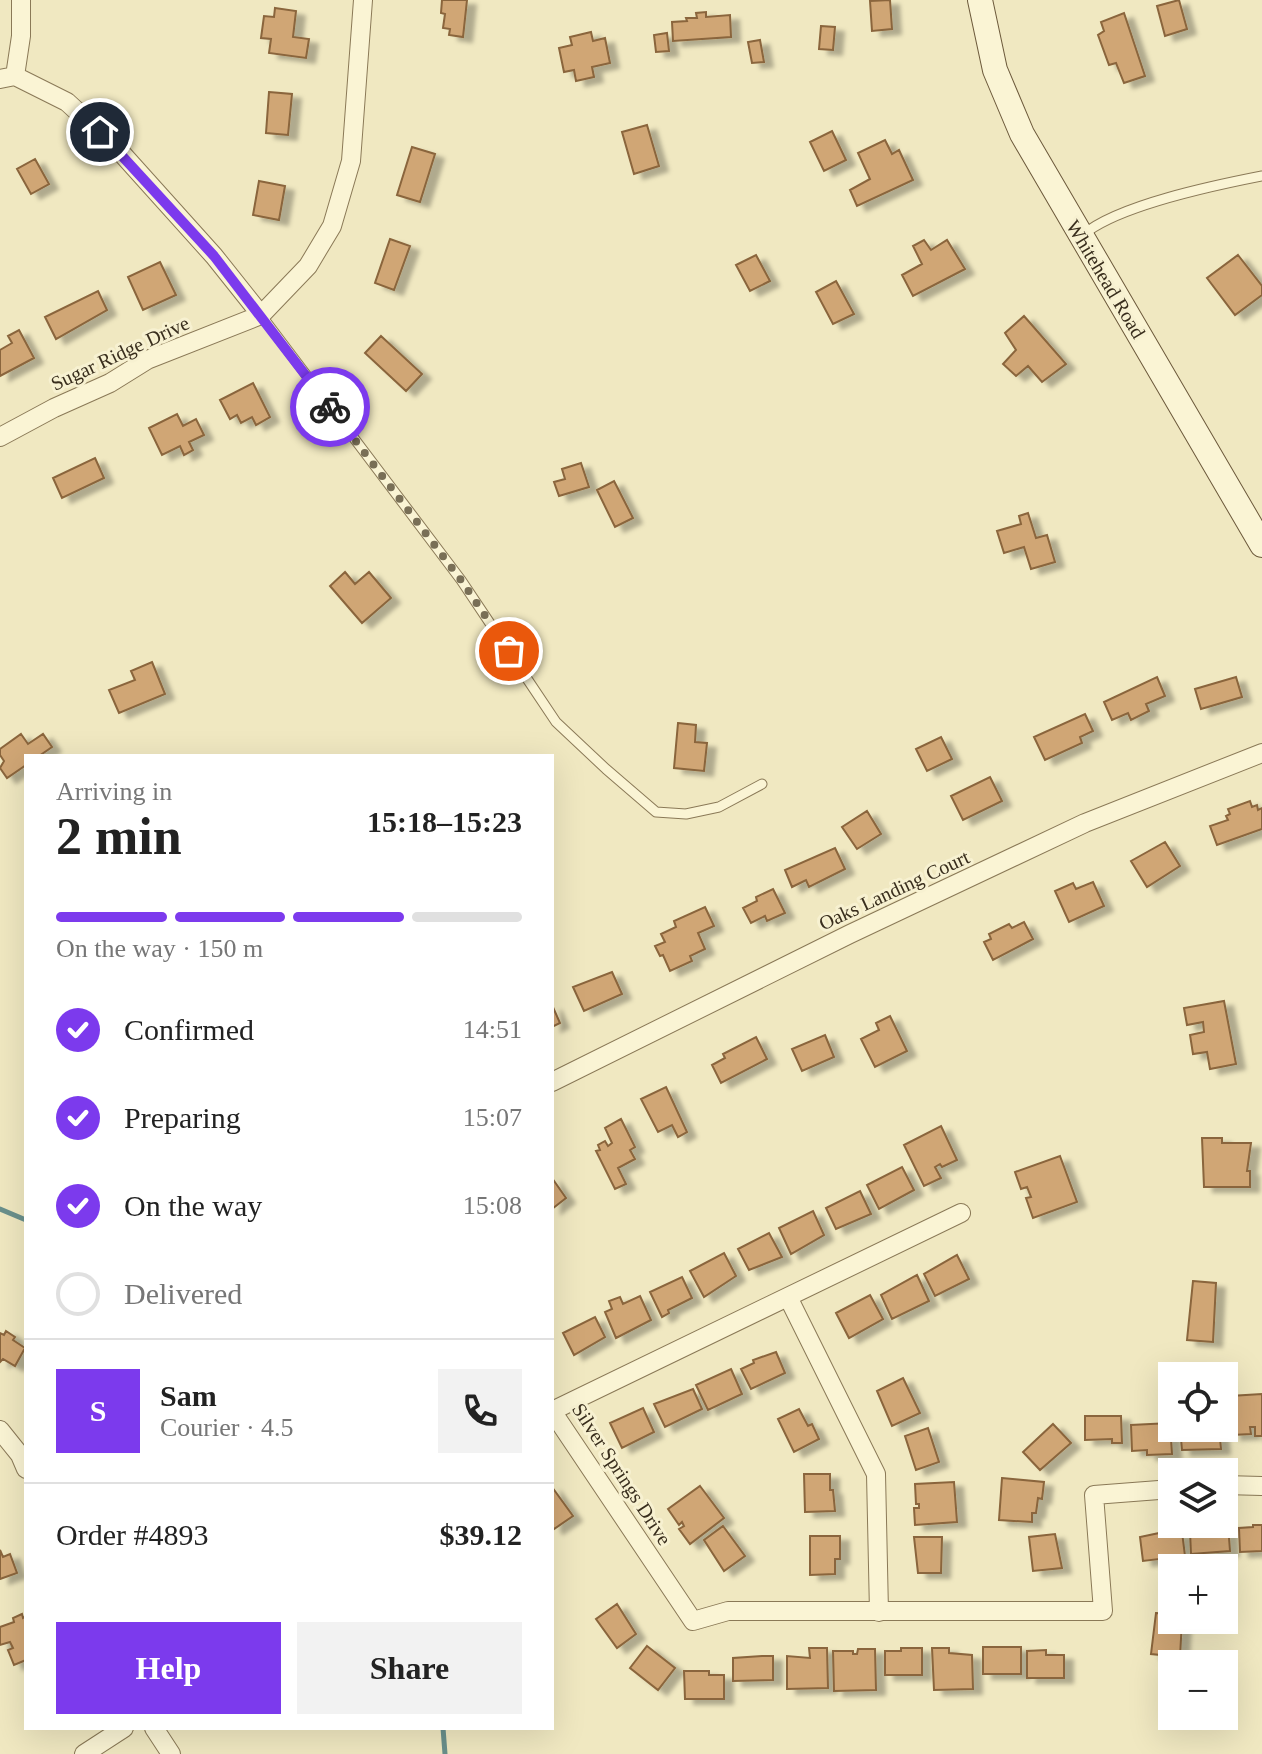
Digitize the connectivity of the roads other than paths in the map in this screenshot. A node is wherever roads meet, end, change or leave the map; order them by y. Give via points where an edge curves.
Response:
1 (21, 0) edge
2 (363, 0) edge
3 (980, 0) edge
4 (8, 78) edge
5 (1262, 176) edge
6 (1080, 237) junction
7 (261, 315) junction
8 (0, 437) edge
9 (1262, 545) edge
10 (1262, 753) edge
11 (762, 784) dead end
12 (554, 1081) edge
13 (961, 1213) dead end
14 (788, 1297) junction
15 (554, 1410) edge
16 (554, 1414) edge
17 (0, 1430) edge
18 (24, 1464) edge
19 (1238, 1485) edge
20 (1262, 1486) edge
21 (1158, 1490) edge
22 (879, 1612) junction
23 (121, 1730) edge
24 (155, 1730) edge
25 (84, 1754) edge
26 (171, 1754) edge

1 - 4 street via 21,36
2 - 7 street via 351,161 332,226 308,266
3 - 6 street, Whitehead Road via 1005,96
4 - 7 street via 67,102 116,147
5 - 6 lane via 1119,215
6 - 9 street, Whitehead Road
7 - 8 street, Sugar Ridge Drive via 147,360
7 - 11 lane via 461,580 556,722 606,769 656,812 686,814 719,807
10 - 12 street, Oaks Landing Court via 1075,828
13 - 14 street, Silver Springs Drive
14 - 15 street, Silver Springs Drive
14 - 22 street via 876,1474
16 - 22 street, Silver Springs Drive via 693,1621 728,1611
17 - 18 street
19 - 20 street
21 - 22 street, Silver Springs Drive via 1094,1495 1103,1611
23 - 25 street
24 - 26 street

